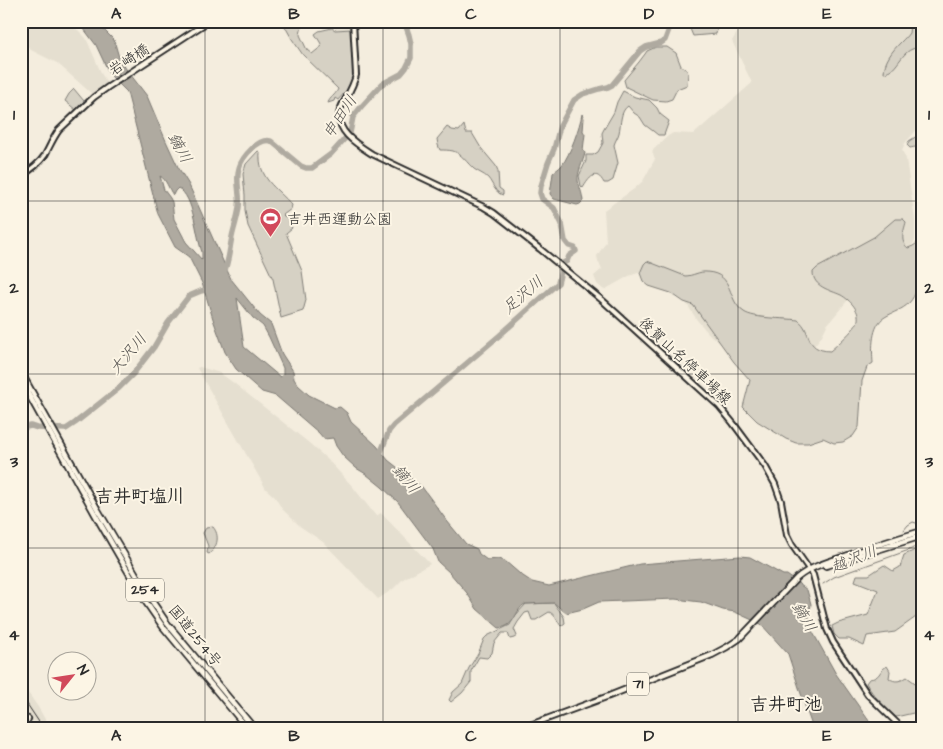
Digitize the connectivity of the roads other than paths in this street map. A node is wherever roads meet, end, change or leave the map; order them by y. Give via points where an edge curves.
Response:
1 (209, 21) edge
2 (353, 21) edge
3 (21, 176) edge
4 (21, 372) edge
5 (21, 381) edge
6 (45, 419) junction
7 (56, 438) junction
8 (922, 530) edge
9 (922, 536) edge
10 (810, 570) junction
11 (213, 694) dead end
12 (221, 696) junction
13 (28, 719) dead end
14 (21, 728) edge
15 (247, 728) edge
16 (254, 728) edge
17 (522, 728) edge
18 (902, 728) edge

1 - 3 main road, 岩崎橋 via 94,97 64,124 37,165
2 - 10 main road, 後賀山名停車場線 via 356,75 339,119 346,133 372,154 494,213 602,300 712,398 770,475 778,492 789,538
4 - 6 main road, 国道254号 / 254
5 - 6 main road, 国道254号 / 254
6 - 7 main road, 国道254号 / 254
7 - 12 main road, 国道254号 / 254 via 146,601 163,627
7 - 16 main road, 国道254号 / 254 via 167,623
8 - 10 main road, 71
9 - 10 main road, 71
10 - 17 main road, 71 via 797,578 734,643 609,696
10 - 18 main road, 後賀山名停車場線 via 833,642 868,695
11 - 12 main road
12 - 15 main road, 国道254号 / 254
13 - 14 main road

